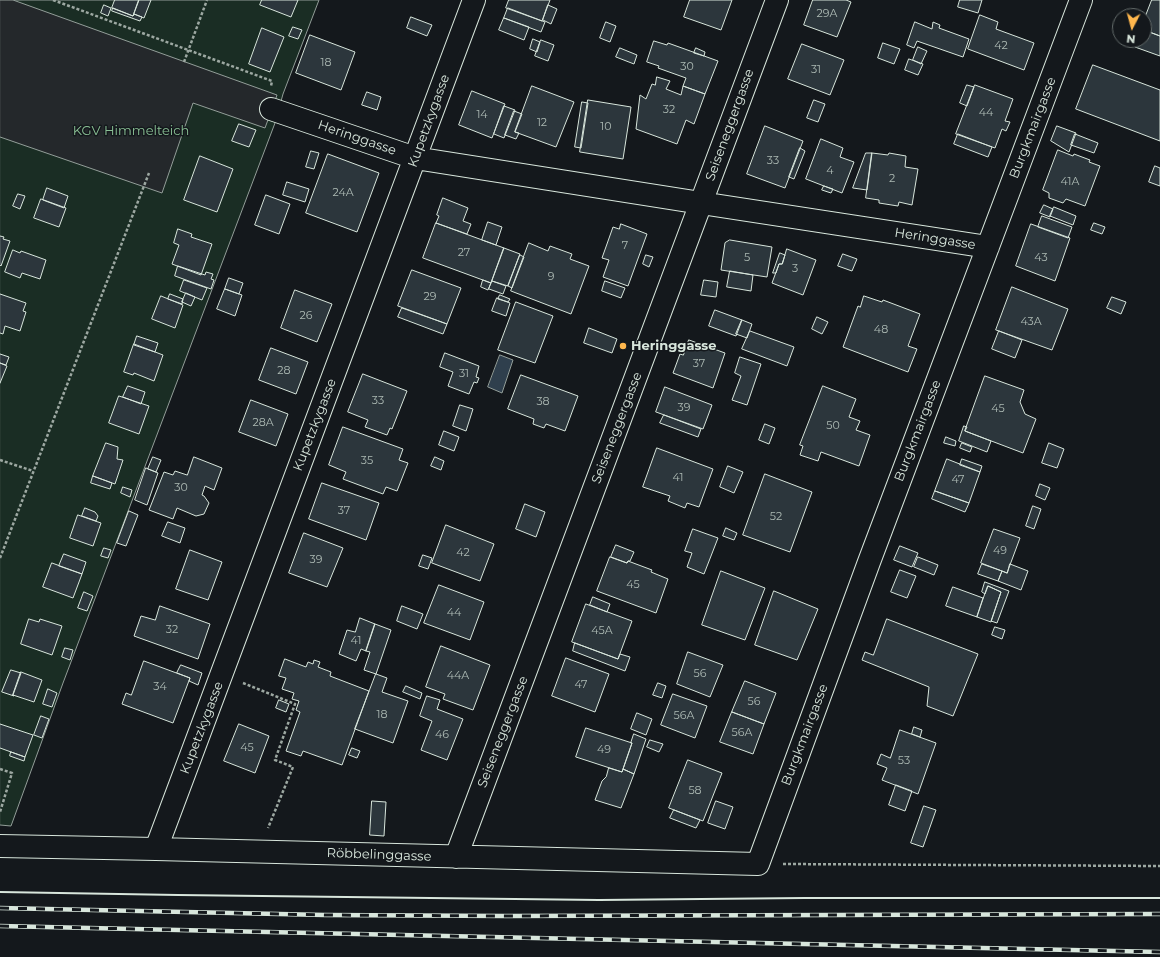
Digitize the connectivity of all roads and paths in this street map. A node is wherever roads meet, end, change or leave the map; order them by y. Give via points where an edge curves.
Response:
1 (53, 0) edge
2 (207, 0) edge
3 (474, 0) edge
4 (777, 0) edge
5 (1081, 0) edge
6 (188, 51) junction
7 (184, 62) dead end
8 (270, 88) dead end
9 (271, 109) dead end
10 (415, 158) junction
11 (149, 173) dead end
12 (701, 203) junction
13 (988, 247) junction
14 (0, 460) edge
15 (33, 471) junction
16 (0, 558) edge
17 (222, 675) junction
18 (0, 769) edge
19 (0, 812) edge
20 (0, 846) edge
21 (156, 849) junction
22 (259, 852) junction
23 (456, 857) junction
24 (758, 864) junction
25 (1160, 866) edge

1 - 6 path
2 - 6 path
3 - 10 street, Kupetzkygasse
4 - 12 street, Seiseneggergasse
5 - 13 street, Burgkmairgasse
6 - 7 path
6 - 8 path via 272,81
9 - 10 street, Heringgasse
10 - 12 street, Heringgasse
10 - 17 street, Kupetzkygasse
11 - 15 path
12 - 13 street, Heringgasse
12 - 23 street, Seiseneggergasse
13 - 24 street, Burgkmairgasse
14 - 15 path
15 - 16 path
17 - 21 street, Kupetzkygasse
17 - 22 path via 295,704 275,760 293,767
18 - 19 path via 12,773
20 - 21 street, Röbbelinggasse
21 - 22 street, Röbbelinggasse
22 - 23 street, Röbbelinggasse
23 - 24 street, Röbbelinggasse
24 - 25 path

